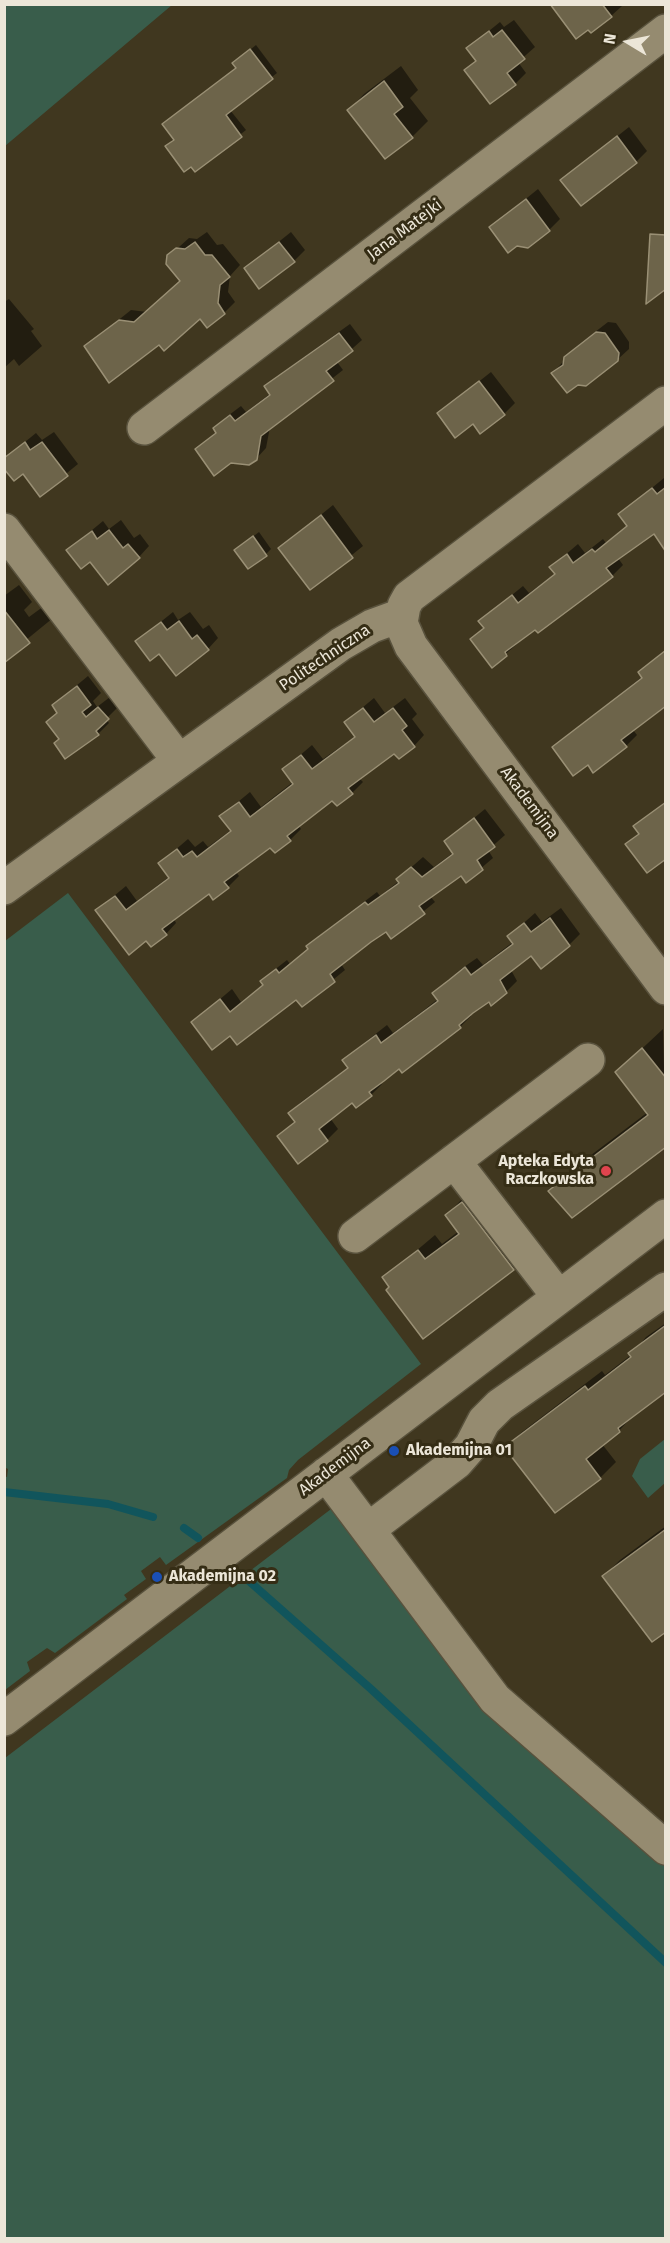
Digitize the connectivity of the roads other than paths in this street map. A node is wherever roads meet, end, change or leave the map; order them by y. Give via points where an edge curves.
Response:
1 (666, 31) edge
2 (664, 407) edge
3 (144, 428) dead end
4 (4, 530) edge
5 (402, 615) junction
6 (179, 761) junction
7 (4, 888) edge
8 (662, 976) edge
9 (588, 1060) dead end
10 (454, 1161) junction
11 (666, 1216) edge
12 (355, 1236) dead end
13 (666, 1289) edge
14 (558, 1296) junction
15 (326, 1474) junction
16 (369, 1529) junction
17 (4, 1719) edge
18 (666, 1848) edge

1 - 3 street, Jana Matejki
2 - 5 street via 410,597
4 - 6 street
5 - 6 street, Politechniczna via 341,644
5 - 8 street, Akademijna via 402,631 411,646
6 - 7 street, Politechniczna
9 - 10 street
10 - 12 street
10 - 14 street
11 - 14 street, Akademijna
13 - 16 street via 500,1405 484,1421 457,1462
14 - 15 street, Akademijna
15 - 16 street
15 - 17 street, Akademijna
16 - 18 street via 495,1699

